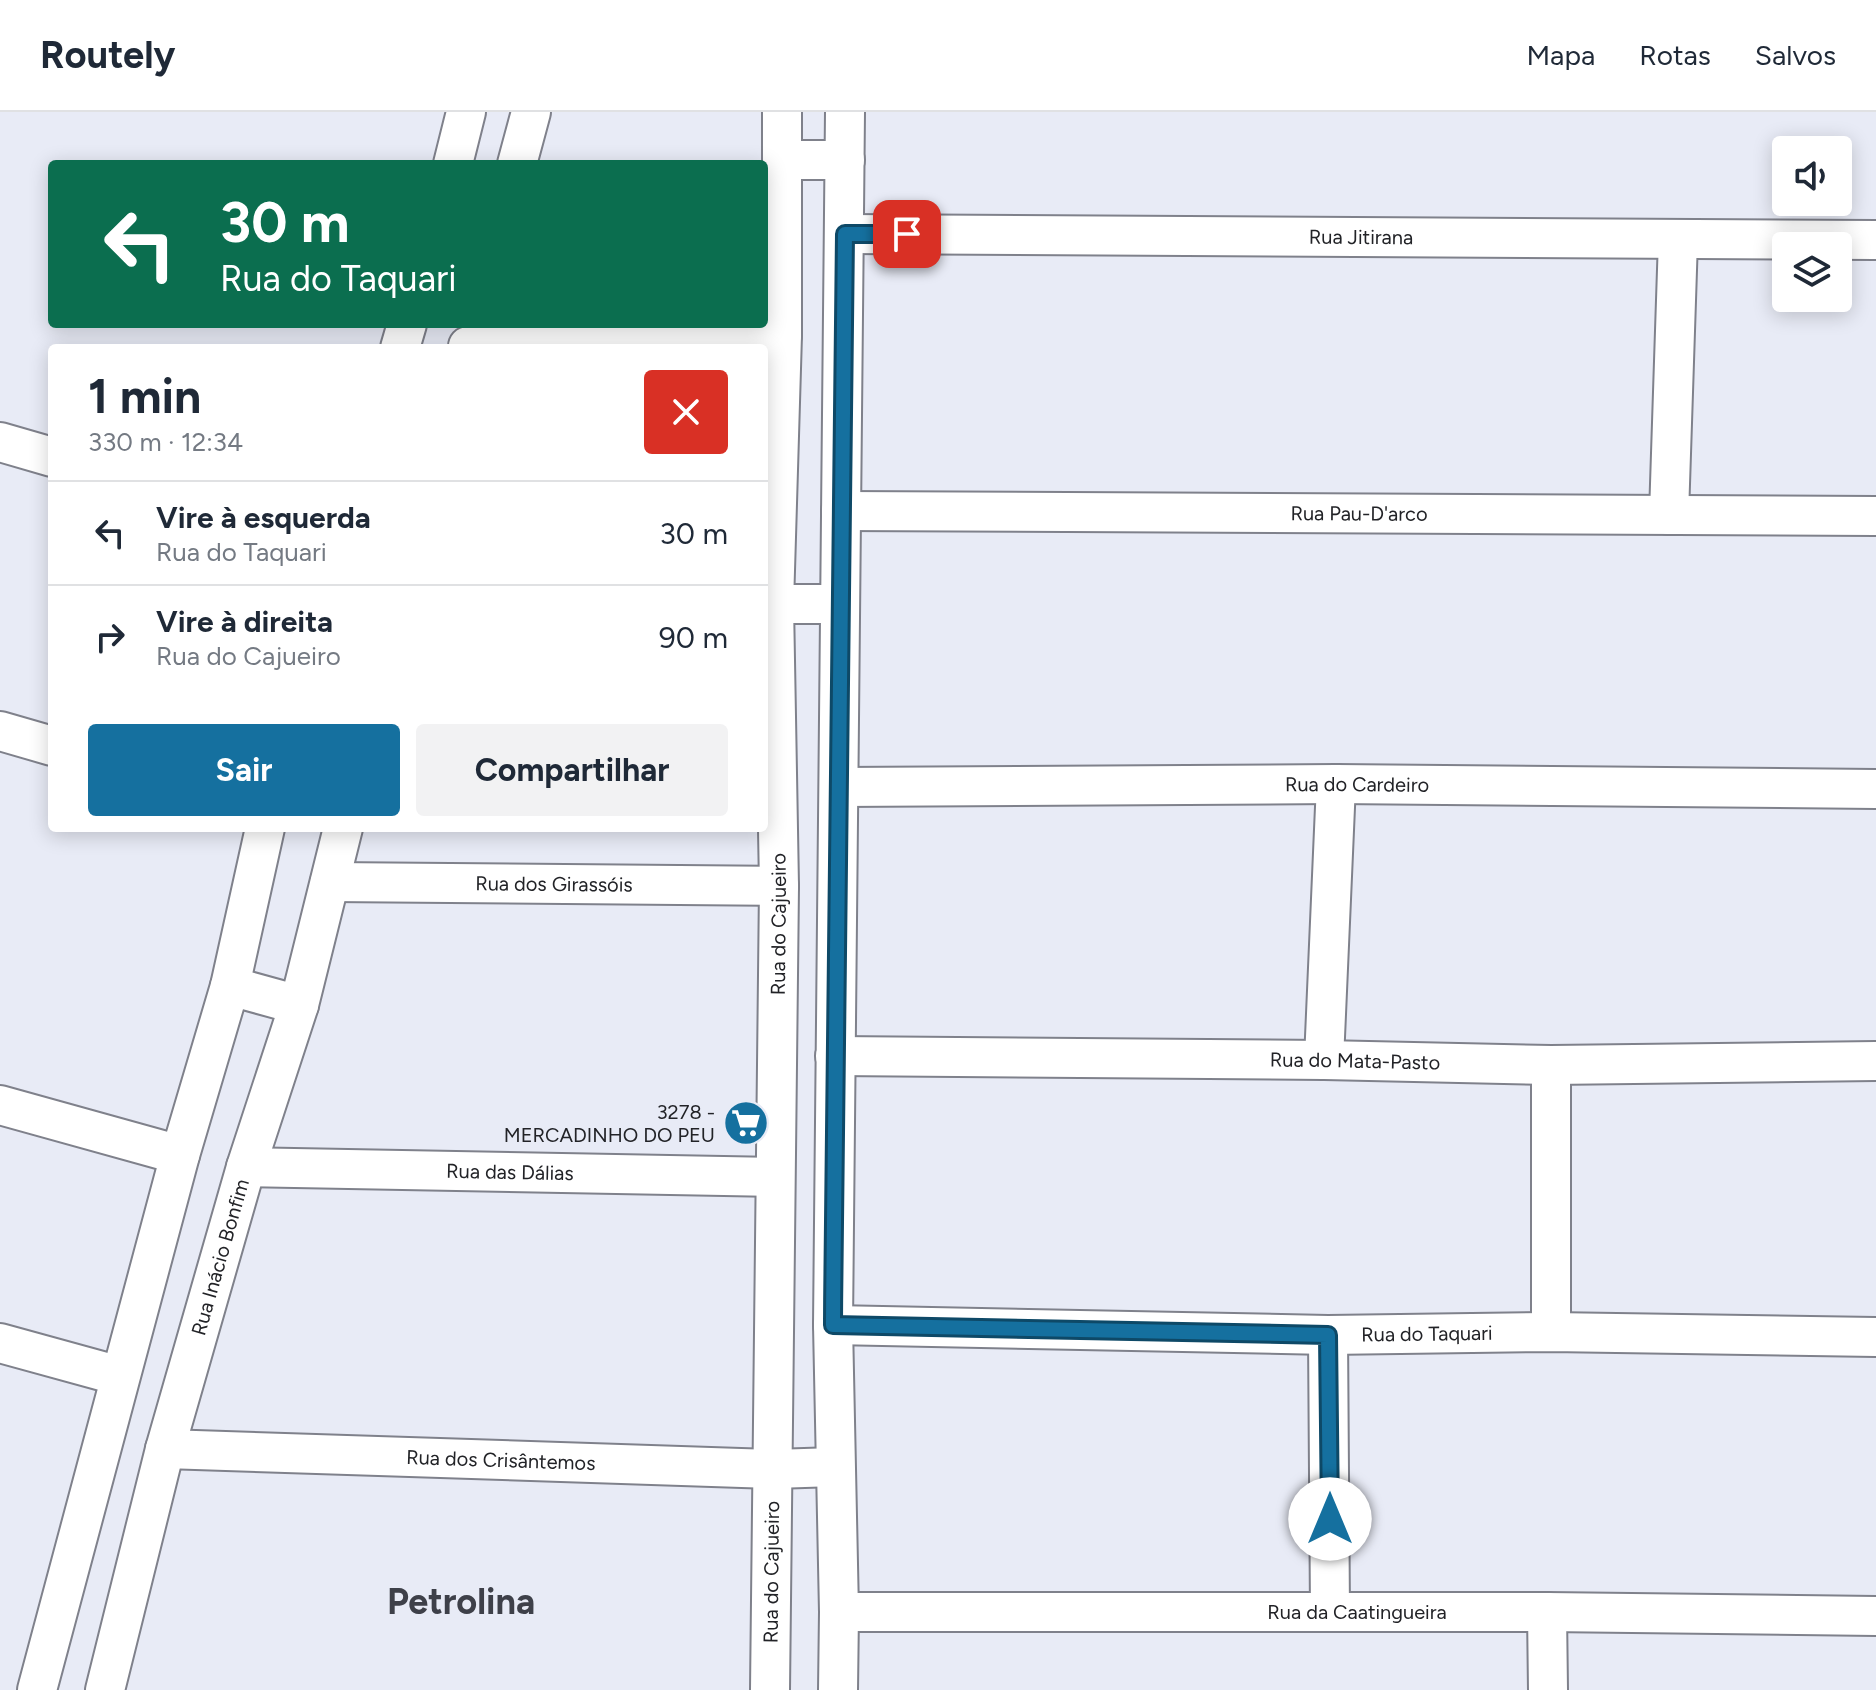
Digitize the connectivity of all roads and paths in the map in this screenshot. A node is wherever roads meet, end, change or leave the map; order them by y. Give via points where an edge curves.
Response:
1 (466, 112) edge
2 (531, 112) edge
3 (782, 112) edge
4 (845, 112) edge
5 (454, 160) edge
6 (518, 160) edge
7 (782, 160) junction
8 (845, 160) junction
9 (845, 234) junction
10 (1678, 239) junction
11 (1876, 240) edge
12 (782, 335) junction
13 (470, 339) edge
14 (0, 442) edge
15 (48, 456) edge
16 (841, 511) junction
17 (1669, 515) junction
18 (1876, 516) edge
19 (769, 604) edge
20 (839, 604) junction
21 (0, 731) edge
22 (48, 745) edge
23 (1336, 784) junction
24 (839, 787) junction
25 (1876, 789) edge
26 (264, 832) edge
27 (342, 832) edge
28 (330, 882) junction
29 (779, 886) junction
30 (230, 986) junction
31 (299, 1005) junction
32 (835, 1056) junction
33 (1324, 1060) junction
34 (1876, 1061) edge
35 (1551, 1065) junction
36 (0, 1105) edge
37 (180, 1155) junction
38 (246, 1167) junction
39 (775, 1177) junction
40 (833, 1325) junction
41 (1551, 1332) junction
42 (1328, 1335) junction
43 (1876, 1337) edge
44 (0, 1343) edge
45 (120, 1376) junction
46 (165, 1449) junction
47 (835, 1467) junction
48 (774, 1469) junction
49 (72, 1561) junction
50 (133, 1574) junction
51 (839, 1612) junction
52 (1330, 1612) junction
53 (1547, 1612) junction
54 (1876, 1616) edge
55 (37, 1690) edge
56 (105, 1690) edge
57 (770, 1690) edge
58 (838, 1690) edge
59 (1548, 1690) edge

1 - 5 street
2 - 6 street
3 - 7 street, Rua do Cajueiro
4 - 8 street
7 - 8 street
7 - 12 street, Rua do Cajueiro
8 - 9 street
9 - 10 street, Rua Jitirana
9 - 16 street
10 - 11 street, Rua Jitirana
10 - 17 street
12 - 13 street
12 - 19 street, Rua do Cajueiro
14 - 15 street
16 - 17 street, Rua Pau-D'arco
16 - 20 street
17 - 18 street, Rua Pau-D'arco
19 - 20 street
19 - 29 street, Rua do Cajueiro
20 - 24 street
21 - 22 street
23 - 24 street, Rua do Cardeiro
23 - 25 street, Rua do Cardeiro
23 - 33 street
24 - 32 street
26 - 30 street
27 - 28 street, Rua Inácio Bonfim
28 - 29 street, Rua dos Girassóis
28 - 31 street, Rua Inácio Bonfim
29 - 39 street, Rua do Cajueiro
30 - 31 street
30 - 37 street
31 - 38 street, Rua Inácio Bonfim
32 - 33 street, Rua do Mata-Pasto
32 - 40 street
33 - 35 street, Rua do Mata-Pasto
34 - 35 street, Rua do Mata-Pasto
35 - 41 street
36 - 37 street
37 - 45 street
38 - 39 street, Rua das Dálias
38 - 46 street, Rua Inácio Bonfim
39 - 48 street, Rua do Cajueiro
40 - 42 street, Rua do Taquari
40 - 47 street
41 - 42 street, Rua do Taquari
41 - 43 street, Rua do Taquari
42 - 52 street
44 - 45 street
45 - 49 street
46 - 48 street, Rua dos Crisântemos
46 - 50 street, Rua Inácio Bonfim
47 - 48 street, Rua dos Crisântemos
47 - 51 street
48 - 57 street, Rua do Cajueiro
49 - 50 street
49 - 55 street
50 - 56 street, Rua Inácio Bonfim
51 - 52 street, Rua da Caatingueira
51 - 58 street
52 - 53 street, Rua da Caatingueira
53 - 54 street, Rua da Caatingueira
53 - 59 street

